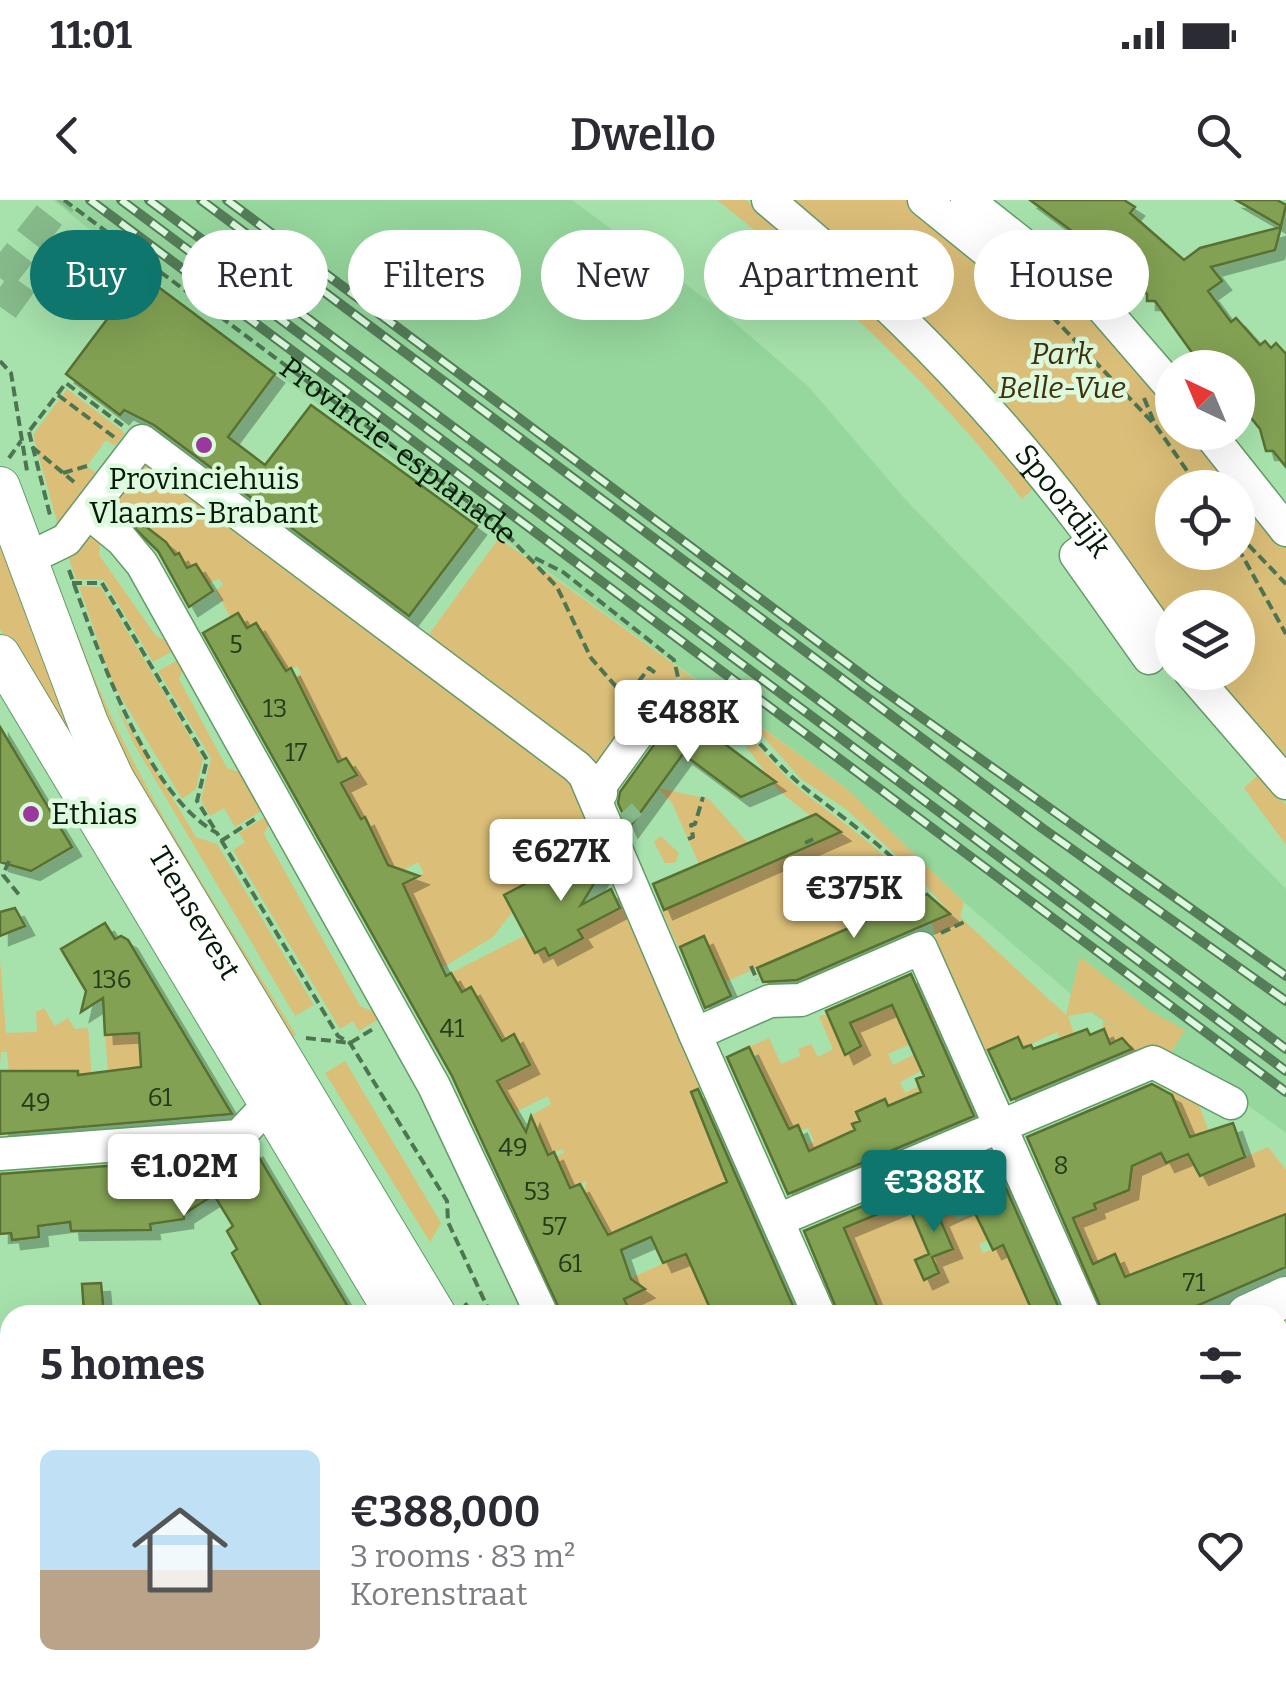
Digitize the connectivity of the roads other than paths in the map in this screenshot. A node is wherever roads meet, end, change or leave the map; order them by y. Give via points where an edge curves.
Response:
1 (768, 200) edge
2 (924, 200) edge
3 (967, 200) edge
4 (974, 240) edge
5 (1155, 368) edge
6 (1222, 450) edge
7 (14, 483) edge
8 (93, 507) junction
9 (1286, 530) edge
10 (47, 550) junction
11 (1155, 644) edge
12 (0, 655) edge
13 (1206, 690) edge
14 (668, 696) road end
15 (1286, 783) edge
16 (592, 785) junction
17 (628, 822) tunnel mouth
18 (695, 1034) junction
19 (1230, 1103) dead end
20 (269, 1104) junction
21 (999, 1125) junction
22 (0, 1154) edge
23 (778, 1220) junction
24 (390, 1305) edge
25 (448, 1305) edge
26 (537, 1305) edge
27 (814, 1305) edge
28 (1080, 1305) edge

1 - 11 street, Spoordijk via 942,361 1094,541
2 - 4 street
3 - 5 street via 1102,306
6 - 9 street
7 - 10 main road, Tiensevest
8 - 10 street
8 - 16 street via 138,446 577,767
8 - 26 street via 142,564 434,1086
10 - 25 main road, Tiensevest via 88,723 122,794
12 - 20 main road, Tiensevest
13 - 15 street
14 - 16 street
16 - 17 street
16 - 18 street
18 - 21 street via 770,1001 801,1000 928,941
18 - 23 street
19 - 21 street via 1153,1062
20 - 22 street via 239,1136
20 - 24 main road, Tiensevest
21 - 23 street
21 - 28 street
23 - 27 street

